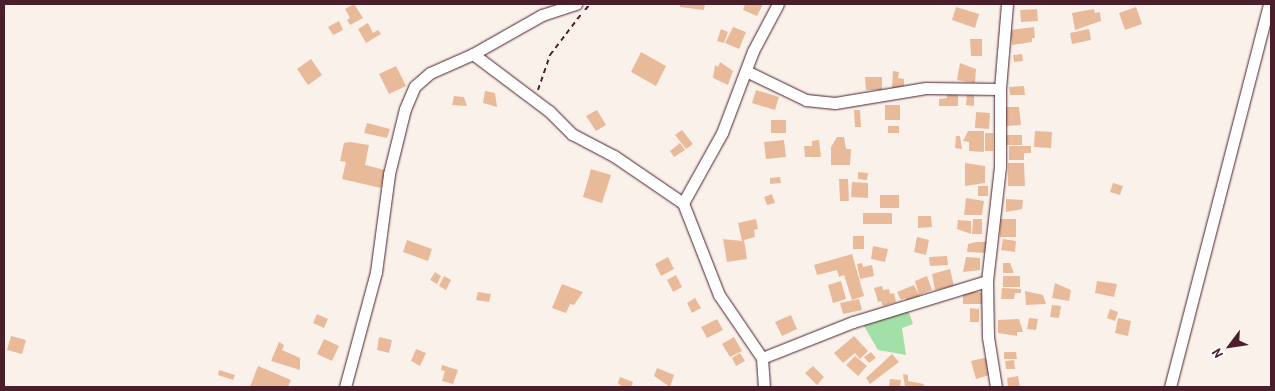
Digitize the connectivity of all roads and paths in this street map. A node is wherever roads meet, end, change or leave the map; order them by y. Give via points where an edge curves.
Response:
1 (576, 4) edge
2 (590, 4) edge
3 (778, 4) edge
4 (1007, 4) edge
5 (1269, 4) edge
6 (473, 54) junction
7 (746, 71) junction
8 (1000, 89) junction
9 (540, 104) junction
10 (683, 203) junction
11 (986, 281) junction
12 (762, 358) junction
13 (345, 387) edge
14 (764, 387) edge
15 (996, 387) edge
16 (1170, 387) edge

1 - 6 street via 542,14
2 - 9 path via 550,55 537,85
3 - 7 street
4 - 8 street
5 - 16 street
6 - 9 street
6 - 13 street via 430,73 415,86 405,109 389,174 376,272
7 - 8 street via 806,100 835,103 926,88
7 - 10 street via 722,133
8 - 11 street via 1000,167
9 - 10 street via 572,134 614,156
10 - 12 street via 719,295
11 - 12 street via 853,322
11 - 15 street via 988,337
12 - 14 street

